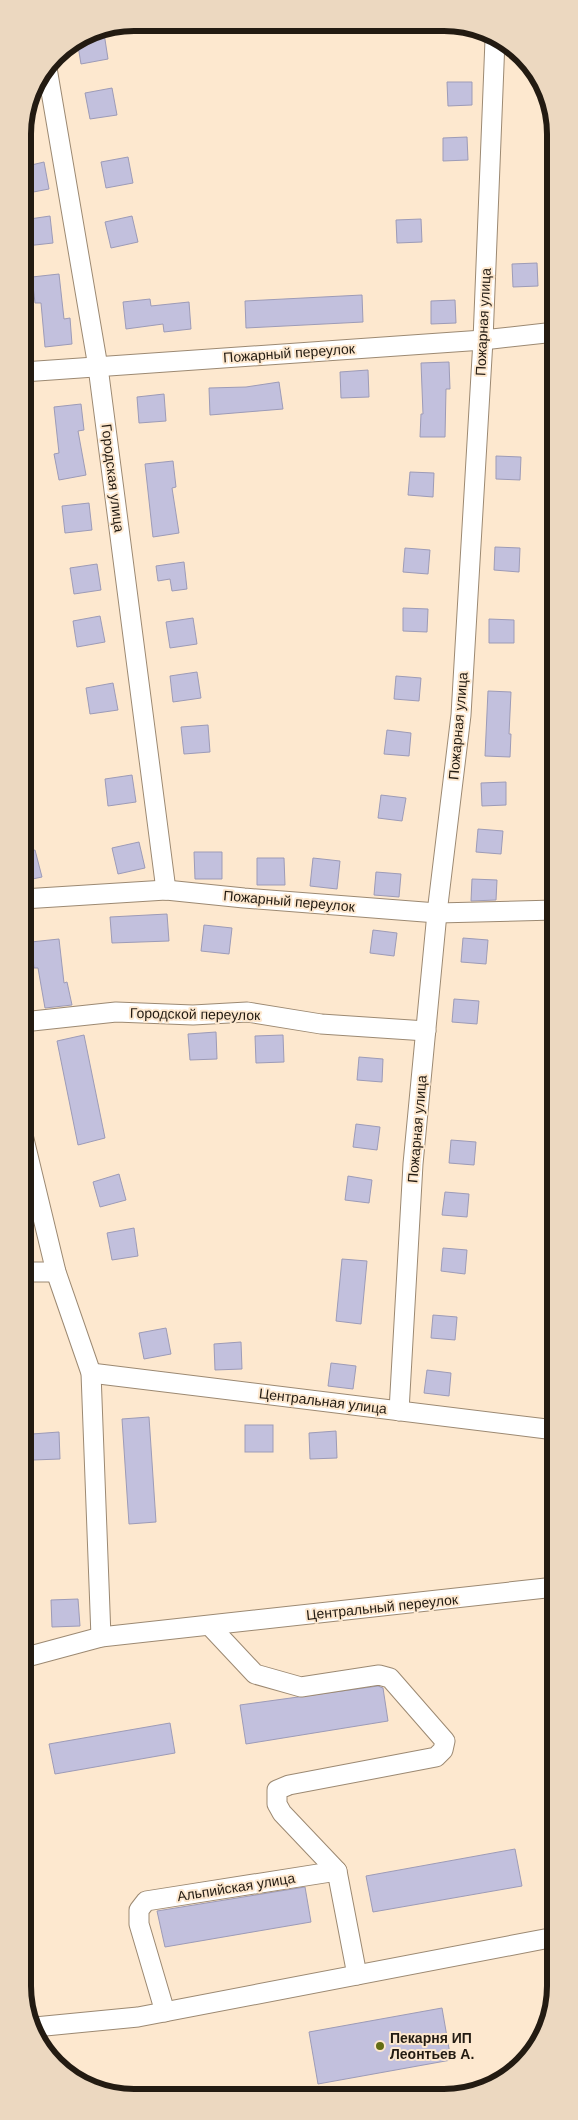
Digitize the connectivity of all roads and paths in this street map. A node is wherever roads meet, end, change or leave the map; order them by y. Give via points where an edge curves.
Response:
1 (495, 45) edge
2 (49, 78) edge
3 (547, 333) edge
4 (482, 340) junction
5 (98, 367) junction
6 (31, 371) edge
7 (166, 890) junction
8 (31, 898) edge
9 (547, 910) edge
10 (437, 913) junction
11 (31, 1021) edge
12 (426, 1031) junction
13 (31, 1168) edge
14 (31, 1272) edge
15 (56, 1272) junction
16 (91, 1373) junction
17 (399, 1411) junction
18 (547, 1429) edge
19 (547, 1588) edge
20 (210, 1626) junction
21 (101, 1637) junction
22 (31, 1656) edge
23 (337, 1870) junction
24 (547, 1939) edge
25 (357, 1975) junction
26 (165, 2012) junction
27 (40, 2027) edge

1 - 4 street, Пожарная улица
2 - 5 street, Городская улица
3 - 4 street, Пожарный переулок
4 - 5 street, Пожарный переулок
4 - 10 street, Пожарная улица via 461,715
5 - 6 street, Пожарный переулок
5 - 7 street, Городская улица
7 - 8 street, Пожарный переулок
7 - 10 street, Пожарный переулок
9 - 10 street, Пожарный переулок
10 - 12 street, Пожарная улица
11 - 12 street, Городской переулок via 116,1012 193,1015 247,1012 321,1024
12 - 17 street, Пожарная улица via 413,1164
13 - 15 street
14 - 15 street
15 - 16 street
16 - 17 street, Центральная улица
16 - 21 street
17 - 18 street, Центральная улица
19 - 20 street, Центральный переулок
20 - 21 street, Центральный переулок
20 - 23 street via 255,1674 301,1687 379,1675 390,1678 445,1741 443,1750 436,1757 277,1790 277,1804 282,1813
21 - 22 street, Центральный переулок
23 - 25 street
23 - 26 street, Альпийская улица via 146,1901 139,1910 138,1924
24 - 25 street
25 - 26 street
26 - 27 street

